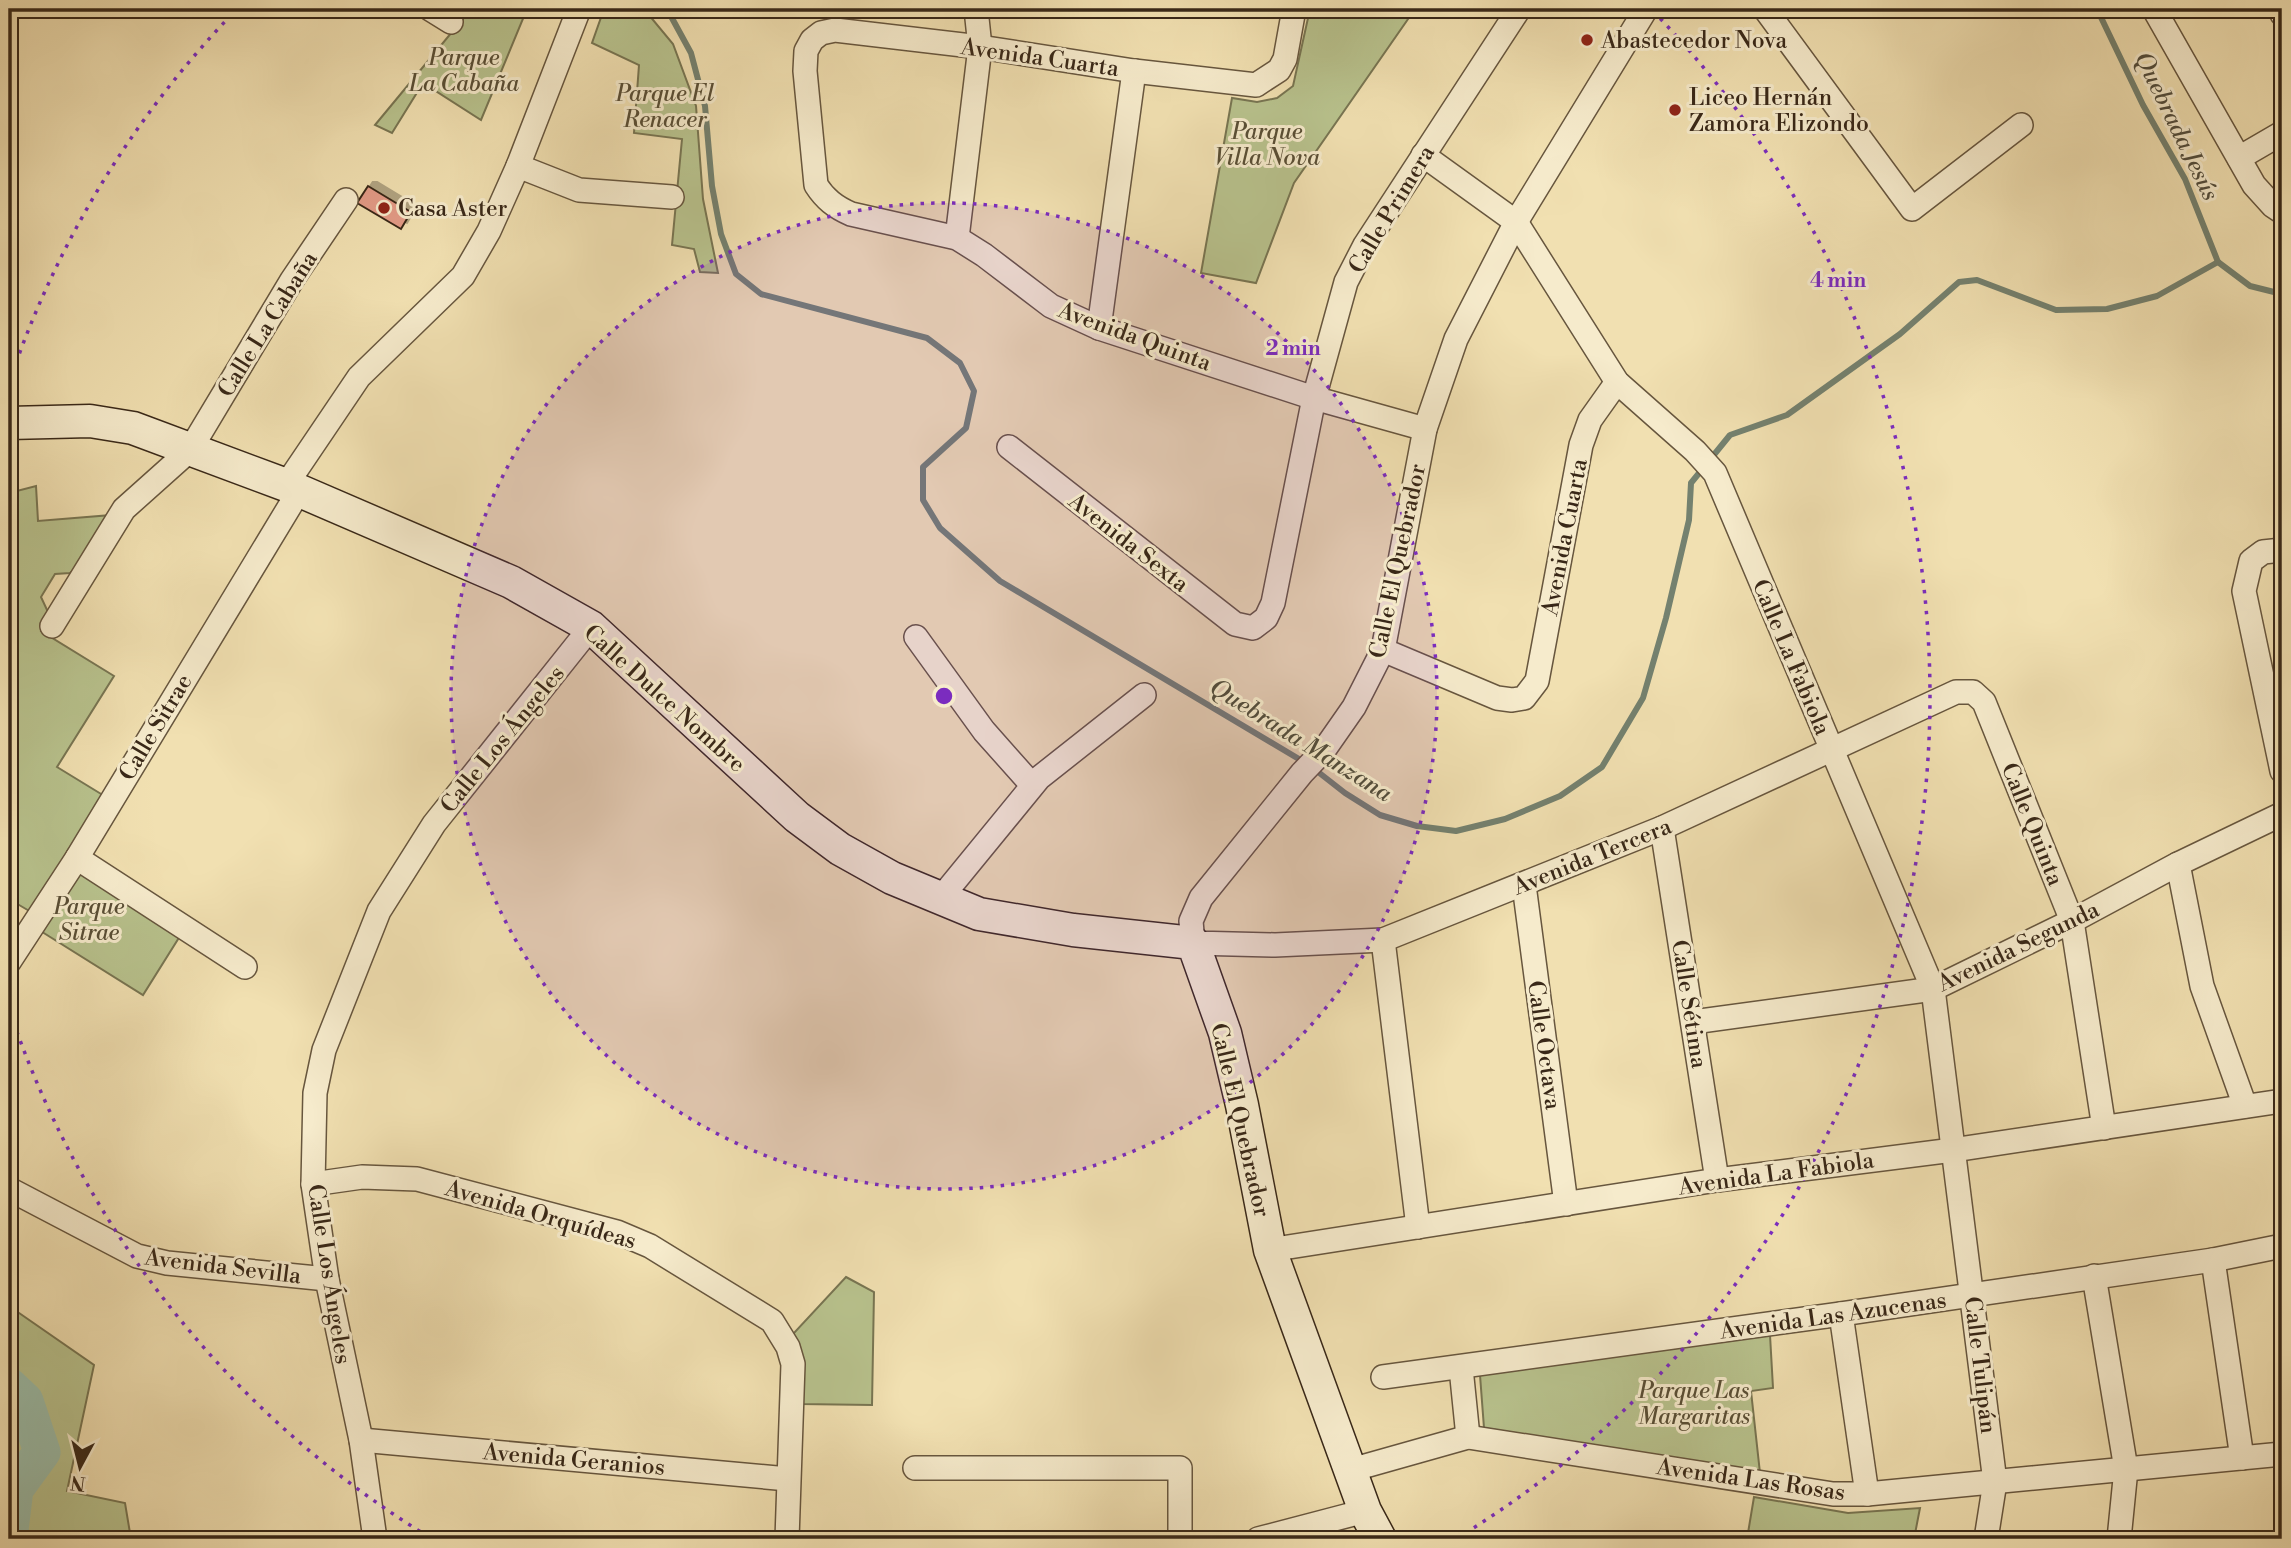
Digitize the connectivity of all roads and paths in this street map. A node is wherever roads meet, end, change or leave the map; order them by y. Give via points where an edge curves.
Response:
1 (430, 9) edge
2 (579, 9) edge
3 (976, 9) edge
4 (1294, 9) edge
5 (1518, 9) edge
6 (1646, 9) edge
7 (1765, 9) edge
8 (2154, 9) edge
9 (2280, 9) edge
10 (2282, 14) edge
11 (451, 22) dead end
12 (980, 47) junction
13 (1134, 71) junction
14 (2021, 125) dead end
15 (2282, 133) edge
16 (1423, 155) junction
17 (2239, 158) junction
18 (518, 166) junction
19 (672, 197) dead end
20 (824, 197) joint
21 (346, 200) dead end
22 (2282, 212) edge
23 (1516, 222) junction
24 (957, 238) junction
25 (1099, 328) junction
26 (1617, 382) junction
27 (1314, 398) junction
28 (9, 423) edge
29 (1425, 429) junction
30 (1009, 447) dead end
31 (190, 450) junction
32 (292, 488) junction
33 (2282, 550) edge
34 (51, 626) dead end
35 (592, 627) junction
36 (1253, 628) joint
37 (916, 637) dead end
38 (1383, 650) junction
39 (1973, 692) joint
40 (1144, 695) dead end
41 (1832, 751) junction
42 (2282, 771) edge
43 (1032, 785) junction
44 (2282, 814) edge
45 (1662, 828) junction
46 (77, 858) junction
47 (2178, 864) junction
48 (1524, 885) junction
49 (940, 899) junction
50 (2072, 922) junction
51 (1383, 940) junction
52 (1193, 943) junction
53 (9, 962) edge
54 (245, 967) dead end
55 (1933, 989) junction
56 (1693, 1022) junction
57 (2282, 1101) edge
58 (2245, 1106) junction
59 (2104, 1128) junction
60 (1953, 1150) junction
61 (1717, 1180) junction
62 (313, 1184) junction
63 (9, 1189) edge
64 (1566, 1204) junction
65 (1418, 1227) junction
66 (2282, 1246) edge
67 (1270, 1250) junction
68 (2213, 1260) junction
69 (2094, 1276) junction
70 (327, 1279) junction
71 (1972, 1294) junction
72 (1841, 1314) junction
73 (1461, 1368) junction
74 (1383, 1377) dead end
75 (1468, 1437) junction
76 (360, 1440) junction
77 (2282, 1454) edge
78 (2242, 1458) junction
79 (915, 1468) dead end
80 (2126, 1469) junction
81 (1351, 1470) junction
82 (788, 1479) junction
83 (1995, 1482) junction
84 (1867, 1494) junction
85 (1365, 1511) junction
86 (374, 1539) edge
87 (786, 1539) edge
88 (1180, 1539) edge
89 (1258, 1539) edge
90 (1380, 1539) edge
91 (1986, 1539) edge
92 (2119, 1539) edge

1 - 11 street
2 - 18 street, Calle Sitrae
3 - 12 street
4 - 13 street, Avenida Cuarta via 1285,59 1269,79 1256,85
5 - 16 street, Calle Primera
6 - 23 street, Calle El Quebrador
7 - 14 street via 1912,209
8 - 17 street
9 - 10 street
12 - 13 street, Avenida Cuarta
12 - 20 street, Avenida Cuarta via 835,30 812,40 805,71 816,185
12 - 24 street
13 - 25 street
15 - 17 street
16 - 23 street
16 - 27 street, Calle Primera via 1346,282
17 - 22 street via 2254,186
18 - 19 street via 579,190
18 - 32 street, Calle Sitrae via 463,276 359,377
20 - 24 street, Avenida Quinta via 851,214
21 - 31 street, Calle La Cabaña
23 - 26 street, Calle La Fabiola
23 - 29 street, Calle El Quebrador via 1456,339
24 - 25 street, Avenida Quinta via 1051,306
25 - 27 street, Avenida Quinta
26 - 38 street, Avenida Cuarta via 1591,420 1581,445 1537,681 1524,698 1497,698
26 - 41 street, Calle La Fabiola via 1715,473
27 - 29 street, Avenida Quinta
27 - 36 street, Calle Primera via 1273,603 1266,618
28 - 31 street, Calle Dulce Nombre via 90,421 133,428
29 - 38 street, Calle El Quebrador
30 - 36 street, Avenida Sexta via 1215,611 1235,624
31 - 32 street, Calle Dulce Nombre
31 - 34 street, Calle La Cabaña via 124,509
32 - 35 street, Calle Dulce Nombre via 511,582
32 - 46 street, Calle Sitrae
33 - 42 street via 2263,552 2251,561 2244,592
35 - 49 street, Calle Dulce Nombre via 797,817 850,855
35 - 62 street, Calle Los Ángeles via 434,824 379,911 324,1050 315,1093
37 - 43 street via 984,731
38 - 52 street, Calle El Quebrador via 1354,707 1324,750 1201,898 1191,921
39 - 41 street, Avenida Tercera via 1956,692
39 - 50 street, Calle Quinta via 1984,702
40 - 43 street
41 - 45 street, Avenida Tercera
41 - 55 street, Calle La Fabiola
43 - 49 street
44 - 47 street, Avenida Segunda
45 - 48 street, Avenida Tercera
45 - 56 street, Calle Sétima
46 - 53 street, Calle Sitrae
46 - 54 street
47 - 50 street, Avenida Segunda
47 - 58 street via 2202,986
48 - 51 street, Avenida Tercera
48 - 64 street, Calle Octava
49 - 52 street, Calle Dulce Nombre via 979,914
50 - 55 street, Avenida Segunda
50 - 59 street, Calle Quinta
51 - 52 street, Avenida Tercera
51 - 65 street
52 - 67 street, Calle El Quebrador via 1225,1033
55 - 56 street, Avenida Segunda
55 - 60 street, Calle La Fabiola
56 - 61 street, Calle Sétima
57 - 58 street, Avenida La Fabiola
58 - 59 street, Avenida La Fabiola
59 - 60 street, Avenida La Fabiola
60 - 61 street, Avenida La Fabiola
60 - 71 street, Calle Tulipán
61 - 64 street, Avenida La Fabiola
62 - 70 street, Calle Los Ángeles
62 - 82 street, Avenida Orquídeas via 362,1177 417,1179 617,1232 650,1246 772,1321 793,1364
63 - 70 street, Avenida Sevilla via 138,1256
64 - 65 street, Avenida La Fabiola
65 - 67 street, Avenida La Fabiola
66 - 68 street, Avenida Las Azucenas
67 - 81 street, Calle El Quebrador
68 - 69 street, Avenida Las Azucenas
68 - 78 street
69 - 71 street, Avenida Las Azucenas
69 - 80 street
70 - 76 street, Calle Los Ángeles
71 - 72 street, Avenida Las Azucenas
71 - 83 street, Calle Tulipán
72 - 73 street, Avenida Las Azucenas
72 - 84 street
73 - 74 street, Avenida Las Azucenas
73 - 75 street
75 - 81 street, Avenida Las Rosas
75 - 84 street, Avenida Las Rosas via 1833,1494
76 - 82 street, Avenida Geranios
76 - 86 street, Calle Los Ángeles
77 - 78 street, Avenida Las Rosas
78 - 80 street, Avenida Las Rosas
79 - 88 street via 1180,1468
80 - 83 street, Avenida Las Rosas
80 - 92 street
81 - 85 street, Calle El Quebrador
82 - 87 street
83 - 84 street, Avenida Las Rosas
83 - 91 street, Calle Tulipán
85 - 89 street
85 - 90 street, Calle El Quebrador

